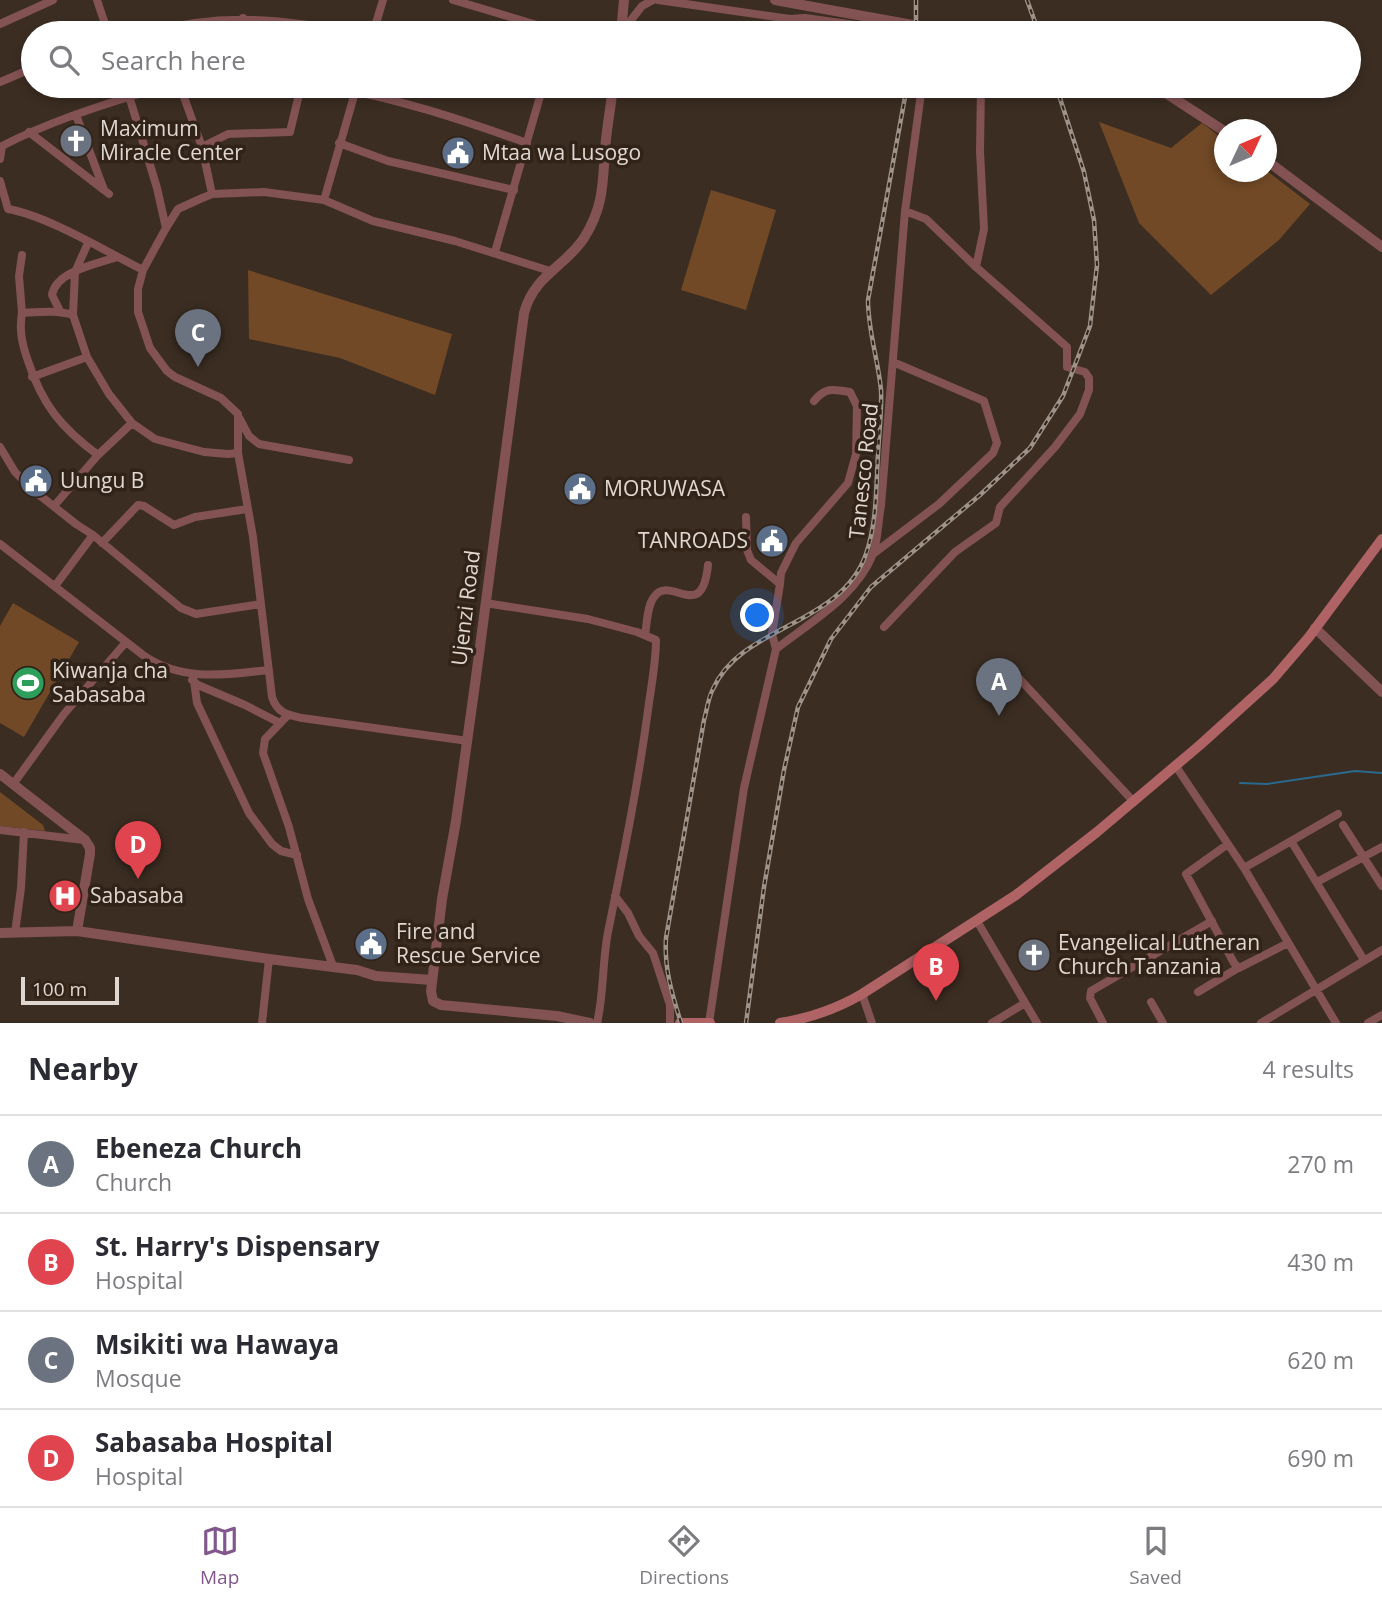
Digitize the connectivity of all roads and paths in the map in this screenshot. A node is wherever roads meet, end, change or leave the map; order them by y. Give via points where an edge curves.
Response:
1 (53, 0) edge
2 (97, 0) edge
3 (383, 0) edge
4 (453, 0) edge
5 (492, 0) edge
6 (653, 0) edge
7 (658, 0) edge
8 (775, 0) edge
9 (621, 3) edge
10 (31, 4) edge
11 (488, 10) junction
12 (243, 18) joint
13 (104, 21) edge
14 (224, 21) edge
15 (275, 21) edge
16 (377, 21) edge
17 (523, 21) edge
18 (621, 21) edge
19 (630, 21) edge
20 (831, 21) edge
21 (873, 21) edge
22 (0, 24) edge
23 (21, 73) edge
24 (0, 82) edge
25 (124, 98) edge
26 (131, 98) edge
27 (184, 98) edge
28 (298, 98) edge
29 (353, 98) edge
30 (390, 98) edge
31 (540, 98) edge
32 (611, 98) edge
33 (920, 98) edge
34 (981, 98) edge
35 (1173, 98) edge
36 (76, 115) junction
37 (1214, 124) edge
38 (29, 132) junction
39 (339, 143) junction
40 (527, 143) junction
41 (1, 144) edge
42 (202, 147) junction
43 (0, 159) edge
44 (1277, 168) edge
45 (0, 181) edge
46 (514, 190) junction
47 (212, 194) junction
48 (324, 200) junction
49 (3, 207) edge
50 (905, 211) junction
51 (166, 228) junction
52 (88, 243) junction
53 (1382, 247) edge
54 (495, 252) junction
55 (22, 255) dead end
56 (117, 257) junction
57 (976, 267) junction
58 (143, 270) junction
59 (551, 271) junction
60 (75, 272) junction
61 (60, 311) junction
62 (22, 313) junction
63 (73, 315) junction
64 (87, 357) junction
65 (893, 362) junction
66 (32, 377) junction
67 (814, 401) dead end
68 (238, 414) junction
69 (132, 423) junction
70 (0, 447) edge
71 (238, 453) junction
72 (98, 455) junction
73 (349, 460) dead end
74 (54, 506) junction
75 (247, 509) junction
76 (746, 517) dead end
77 (93, 536) junction
78 (1382, 539) edge
79 (102, 542) junction
80 (0, 544) edge
81 (873, 554) junction
82 (708, 565) dead end
83 (780, 584) junction
84 (55, 586) junction
85 (485, 603) junction
86 (261, 604) junction
87 (884, 627) dead end
88 (1315, 628) junction
89 (645, 635) junction
90 (126, 642) junction
91 (776, 649) junction
92 (268, 670) junction
93 (1014, 673) dead end
94 (185, 674) junction
95 (194, 681) junction
96 (1382, 692) edge
97 (288, 715) junction
98 (280, 723) junction
99 (468, 741) junction
100 (1175, 765) junction
101 (0, 774) edge
102 (13, 783) junction
103 (1134, 802) junction
104 (1338, 814) dead end
105 (1343, 825) dead end
106 (0, 830) edge
107 (24, 832) junction
108 (85, 840) junction
109 (1291, 841) junction
110 (1228, 844) junction
111 (1382, 847) edge
112 (297, 855) junction
113 (1364, 855) junction
114 (1244, 868) junction
115 (1317, 882) junction
116 (1382, 886) edge
117 (615, 896) junction
118 (977, 921) junction
119 (1212, 921) junction
120 (77, 931) junction
121 (0, 933) edge
122 (15, 933) junction
123 (1288, 943) junction
124 (1382, 950) edge
125 (269, 959) junction
126 (1364, 960) junction
127 (333, 966) junction
128 (1238, 968) junction
129 (432, 980) junction
130 (1316, 991) junction
131 (1198, 992) dead end
132 (862, 994) junction
133 (1151, 1002) dead end
134 (1026, 1003) junction
135 (1382, 1014) edge
136 (797, 1022) edge
137 (262, 1023) edge
138 (590, 1023) edge
139 (597, 1023) edge
140 (670, 1023) edge
141 (680, 1023) edge
142 (710, 1023) edge
143 (780, 1023) edge
144 (872, 1023) edge
145 (992, 1023) edge
146 (1037, 1023) edge
147 (1103, 1023) edge
148 (1163, 1023) edge
149 (1261, 1023) edge
150 (1336, 1023) edge
151 (1368, 1023) edge

1 - 10 street
2 - 13 street
3 - 16 street
4 - 11 street
5 - 11 street
6 - 19 street
7 - 20 street
8 - 21 street
9 - 18 street
10 - 22 street
11 - 17 street
12 - 14 street
12 - 15 street
23 - 24 street
25 - 36 street
26 - 51 street
27 - 42 street
28 - 42 street via 290,132 228,134
29 - 39 street
30 - 40 street
31 - 40 street
32 - 59 street, Ujenzi Road via 602,200 582,242
33 - 50 street, Tanesco Road
34 - 57 street via 984,229
35 - 37 street
36 - 38 street
36 - 38 street via 107,192
38 - 41 street
39 - 46 street via 388,161
39 - 48 street
40 - 46 street
41 - 43 street
42 - 47 street
44 - 53 street
45 - 49 street
46 - 54 street
47 - 48 street via 264,192
47 - 51 street via 178,209
48 - 54 street via 373,220
49 - 52 street via 64,229
50 - 57 street via 926,219
50 - 65 street, Tanesco Road
51 - 58 street
52 - 56 street
52 - 60 street
54 - 59 street
55 - 62 street
56 - 58 street
56 - 60 street
57 - 87 street via 1067,347 1066,366 1085,372 1088,396 1055,447 1000,507 996,523 955,552
58 - 68 street via 138,312 150,348 172,375 221,398
59 - 85 street, Ujenzi Road via 528,297 524,313
60 - 61 street via 52,290
60 - 63 street
61 - 62 street
61 - 63 street
62 - 66 street via 22,345
63 - 64 street
64 - 66 street
64 - 69 street
65 - 81 street, Tanesco Road
65 - 81 street via 984,401 997,443 993,453 939,504
66 - 72 street via 52,413
67 - 83 street via 821,392 850,392 857,406 856,454 848,483 796,543
68 - 71 street
68 - 73 street via 249,436 259,444
69 - 71 street via 165,442 219,454
69 - 72 street
70 - 74 street via 21,479
71 - 75 street
72 - 74 street
74 - 77 street
75 - 79 street via 195,517 174,526 138,505
75 - 86 street
76 - 83 street via 751,560
77 - 79 street
77 - 84 street
78 - 88 main road
79 - 86 street via 168,599 190,612
80 - 84 street
81 - 91 street, Tanesco Road via 855,583 832,607
82 - 89 street via 706,585 700,593 670,591 653,597
83 - 91 street via 772,634
84 - 90 street
85 - 89 street via 588,619
85 - 99 street, Ujenzi Road
86 - 92 street
88 - 96 street
88 - 100 main road via 1273,679
89 - 117 street via 656,640 655,653
90 - 94 street via 150,660
90 - 102 street
91 - 142 street via 744,788
92 - 94 street
92 - 97 street via 274,704
93 - 103 street
94 - 95 street
95 - 98 street
95 - 112 street via 197,703 249,814 272,844
97 - 98 street
97 - 99 street
98 - 112 street via 265,739 263,754
99 - 129 street, Ujenzi Road
100 - 103 main road
100 - 110 street
101 - 102 street
102 - 108 street
103 - 118 main road
104 - 109 street
105 - 113 street
106 - 107 street
107 - 108 street
107 - 122 street
108 - 120 street via 90,854
109 - 114 street
109 - 115 street
110 - 114 street
110 - 119 street via 1186,872
111 - 113 street
112 - 127 street
113 - 115 street
113 - 116 street
114 - 123 street
115 - 126 street
117 - 139 street
117 - 140 street via 653,953 668,997
118 - 132 main road
118 - 134 street
119 - 128 street
119 - 147 street via 1091,990 1090,998
120 - 122 street
120 - 125 street
121 - 122 street
123 - 128 street
123 - 130 street
124 - 126 street
125 - 127 street
125 - 137 street
126 - 130 street
127 - 129 street via 376,976
128 - 131 street
129 - 138 street via 433,1001 441,1005
130 - 149 street
130 - 150 street
132 - 136 main road
132 - 144 street
133 - 148 street
134 - 145 street
134 - 146 street
135 - 151 street
136 - 143 main road
141 - 142 main road

